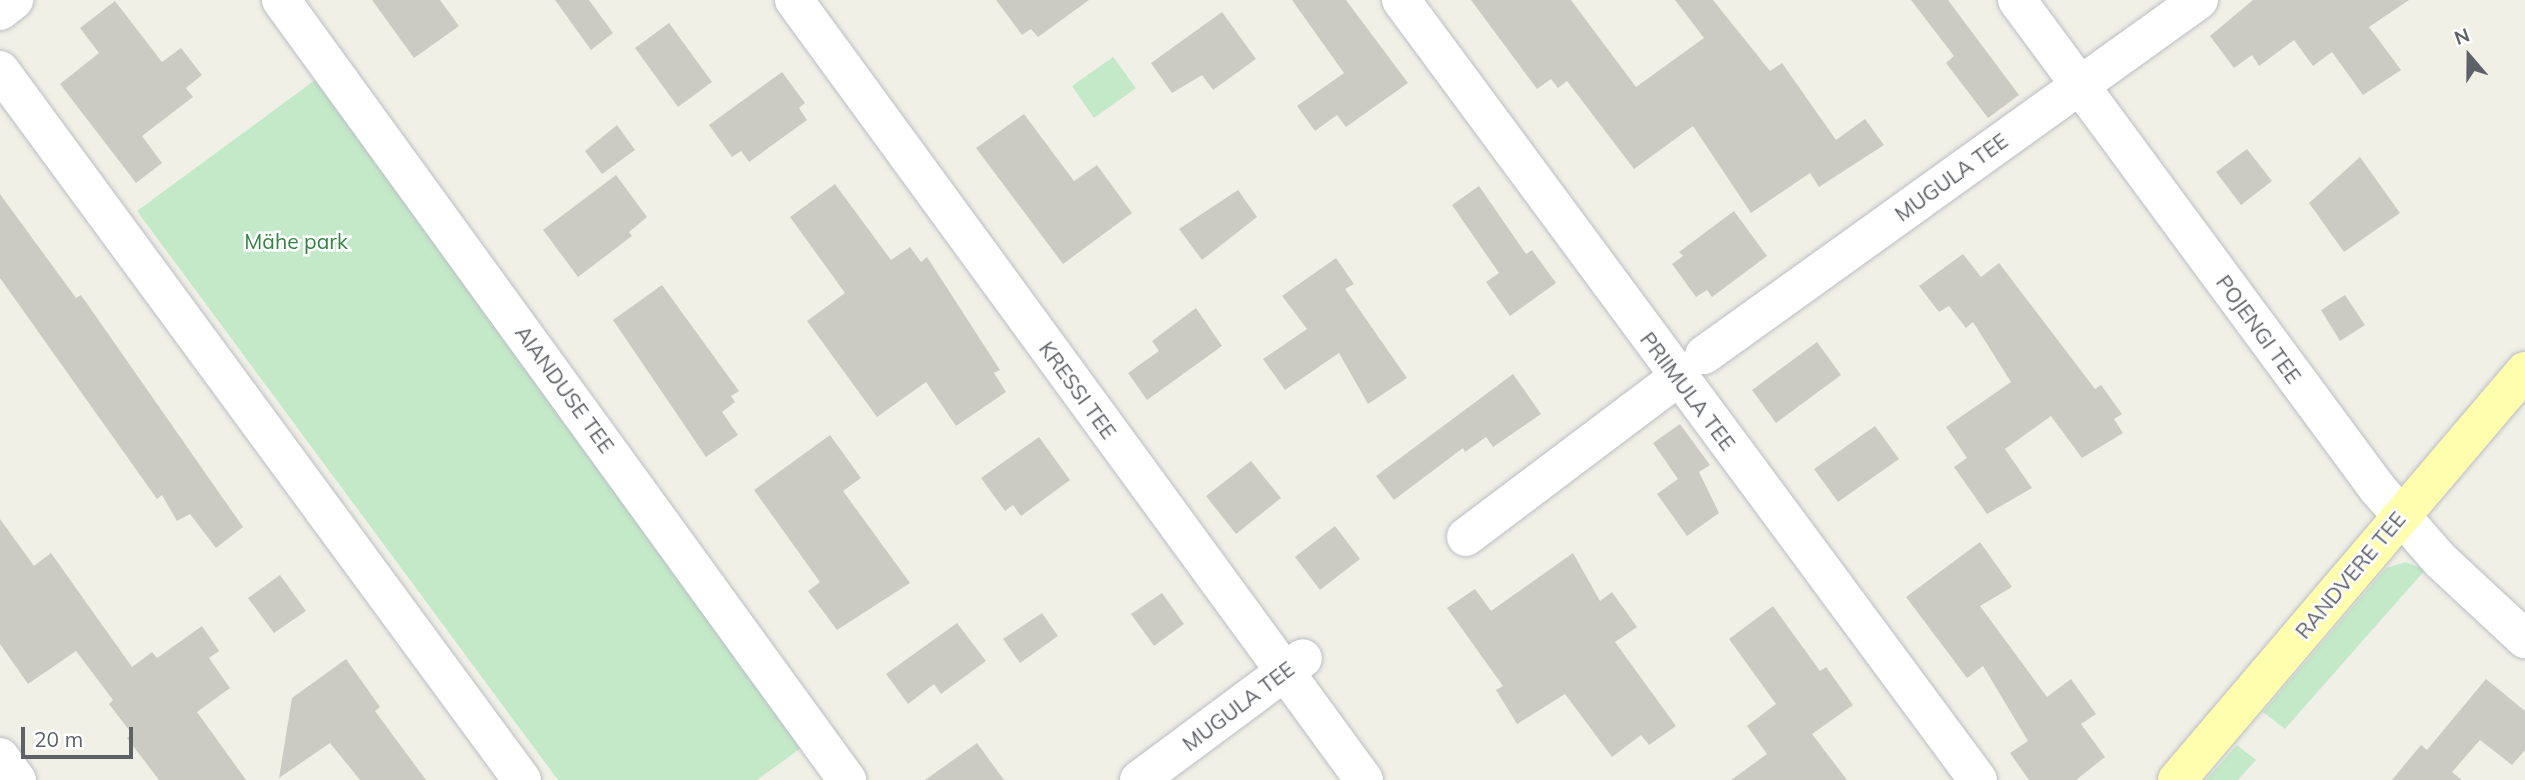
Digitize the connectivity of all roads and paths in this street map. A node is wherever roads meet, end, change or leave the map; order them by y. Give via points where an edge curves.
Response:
1 (14, 0) edge
2 (281, 0) edge
3 (794, 0) edge
4 (1401, 0) edge
5 (2017, 0) edge
6 (2199, 0) edge
7 (0, 11) edge
8 (0, 71) edge
9 (2079, 85) junction
10 (1690, 366) junction
11 (2525, 371) edge
12 (2400, 517) junction
13 (1466, 537) dead end
14 (2525, 639) edge
15 (1294, 665) junction
16 (0, 757) edge
17 (17, 780) edge
18 (522, 780) edge
19 (847, 780) edge
20 (1139, 780) edge
21 (1364, 780) edge
22 (1978, 780) edge
23 (2177, 780) edge

1 - 7 street
2 - 19 street, AIANDUSE TEE
3 - 15 street, KRESSI TEE
4 - 10 street, PRIIMULA TEE
5 - 9 street, POJENGI TEE
6 - 9 street, MUGULA TEE
8 - 18 street
9 - 10 street, MUGULA TEE
9 - 12 street, POJENGI TEE
10 - 13 street, MUGULA TEE
10 - 22 street, PRIIMULA TEE
11 - 12 main road, RANDVERE TEE
12 - 14 street, POJENGI TEE
12 - 23 main road, RANDVERE TEE
15 - 20 street, MUGULA TEE
15 - 21 street, KRESSI TEE
16 - 17 street

